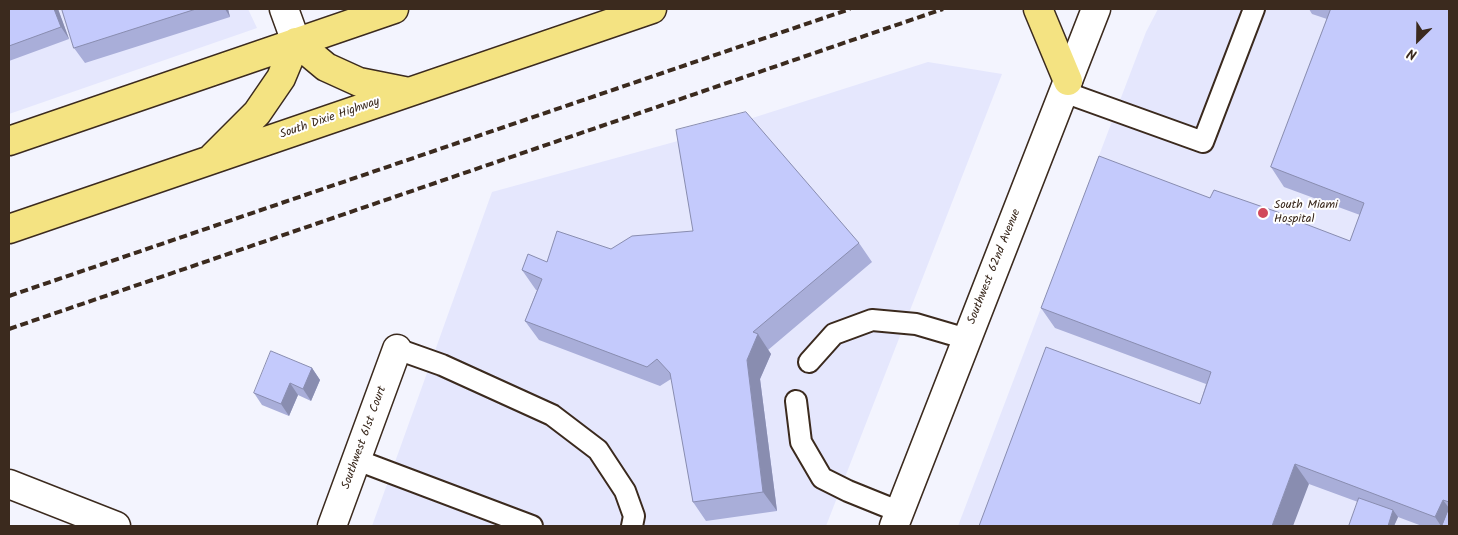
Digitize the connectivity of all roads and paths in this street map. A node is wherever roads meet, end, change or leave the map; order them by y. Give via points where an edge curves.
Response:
1 (284, 9) edge
2 (394, 9) edge
3 (652, 9) edge
4 (1038, 9) edge
5 (1096, 9) edge
6 (1254, 9) edge
7 (296, 42) junction
8 (1066, 87) junction
9 (409, 92) junction
10 (9, 141) edge
11 (209, 161) junction
12 (9, 229) edge
13 (967, 339) junction
14 (397, 349) joint
15 (809, 362) dead end
16 (796, 401) dead end
17 (357, 460) junction
18 (9, 484) edge
19 (897, 519) edge
20 (116, 526) edge
21 (332, 526) edge
22 (532, 526) edge
23 (632, 526) edge

1 - 7 street
2 - 7 highway
3 - 9 highway, South Dixie Highway
4 - 8 highway
5 - 8 street, Southwest 62nd Avenue
6 - 8 lane via 1203,142
7 - 9 highway via 326,67 359,82
7 - 10 highway
7 - 11 highway via 280,78 257,113
8 - 13 street, Southwest 62nd Avenue
9 - 11 highway, South Dixie Highway
11 - 12 highway, South Dixie Highway
13 - 15 lane via 916,324 872,320 834,334
13 - 19 street, Southwest 62nd Avenue
14 - 17 street, Southwest 61st Court
14 - 23 lane via 442,365 552,415 583,438 598,450 625,491 634,516
16 - 19 lane via 801,442 822,478
17 - 21 street, Southwest 61st Court
17 - 22 lane
18 - 20 street

